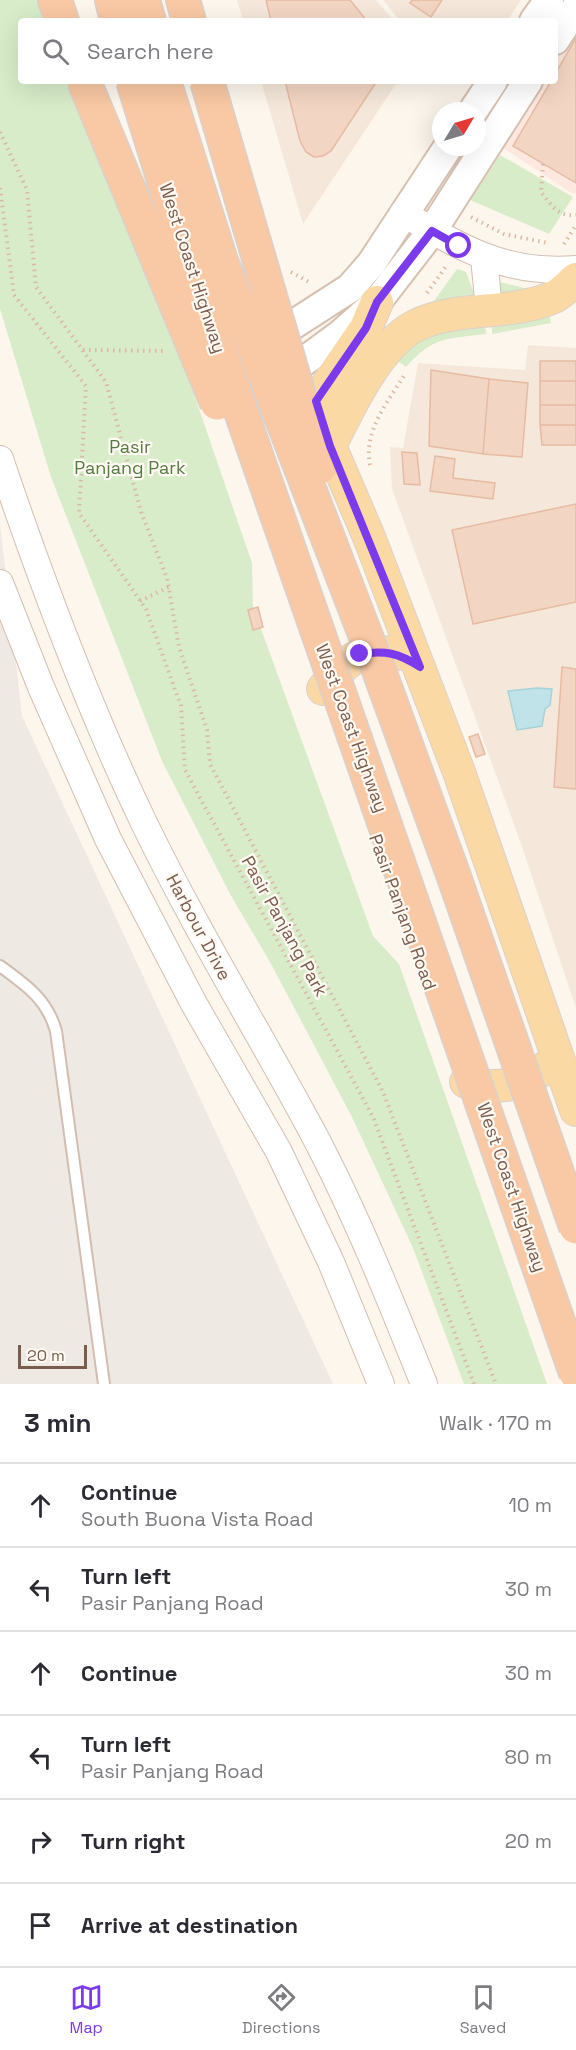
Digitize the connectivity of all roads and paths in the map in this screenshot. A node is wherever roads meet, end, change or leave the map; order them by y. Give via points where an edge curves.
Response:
1 (55, 0) edge
2 (76, 0) edge
3 (112, 0) edge
4 (143, 0) edge
5 (183, 0) edge
6 (201, 0) edge
7 (549, 0) edge
8 (576, 8) edge
9 (61, 18) edge
10 (80, 18) edge
11 (116, 18) edge
12 (147, 18) edge
13 (188, 18) edge
14 (204, 18) edge
15 (536, 18) edge
16 (558, 35) edge
17 (85, 84) edge
18 (103, 84) edge
19 (134, 84) edge
20 (165, 84) edge
21 (208, 84) edge
22 (222, 84) edge
23 (491, 84) edge
24 (526, 84) edge
25 (479, 102) edge
26 (0, 132) edge
27 (442, 156) edge
28 (543, 164) dead end
29 (0, 188) edge
30 (403, 213) junction
31 (576, 215) edge
32 (476, 220) dead end
33 (576, 225) edge
34 (432, 231) junction
35 (564, 244) junction
36 (576, 245) edge
37 (484, 257) junction
38 (576, 269) edge
39 (576, 279) edge
40 (377, 302) junction
41 (489, 310) junction
42 (291, 326) junction
43 (83, 350) junction
44 (195, 351) junction
45 (303, 362) junction
46 (243, 364) junction
47 (407, 371) dead end
48 (316, 401) junction
49 (224, 406) junction
50 (330, 446) junction
51 (0, 459) edge
52 (371, 471) dead end
53 (0, 583) edge
54 (169, 586) junction
55 (141, 601) junction
56 (377, 665) junction
57 (420, 667) junction
58 (328, 682) junction
59 (0, 966) edge
60 (559, 1059) junction
61 (466, 1082) junction
62 (576, 1110) edge
63 (576, 1227) edge
64 (576, 1373) edge
65 (104, 1384) edge
66 (381, 1384) edge
67 (424, 1384) edge
68 (474, 1384) edge
69 (496, 1384) edge
70 (570, 1384) edge

1 - 9 highway
2 - 10 highway
3 - 11 highway
4 - 12 highway
5 - 13 highway
6 - 14 highway
7 - 15 main road
8 - 16 main road
17 - 58 highway, bridge
18 - 44 highway
19 - 58 highway, West Coast Highway, bridge
20 - 56 highway, West Coast Highway, bridge via 221,261
21 - 56 highway, bridge
22 - 42 highway via 258,222
23 - 25 main road
24 - 34 main road
26 - 43 path via 27,190 36,287
27 - 30 main road
28 - 31 path via 541,192 565,216
29 - 55 path, Pasir Panjang Park via 14,295 86,386 79,513
30 - 34 street
30 - 42 main road via 371,264 350,288
32 - 35 path via 519,239
33 - 35 path
34 - 37 street
34 - 40 main road
35 - 36 path
37 - 38 street via 547,272
37 - 41 street
39 - 41 main road via 556,296
40 - 45 main road
40 - 48 main road via 366,328
41 - 50 main road via 430,320 396,340 349,407
42 - 45 main road
42 - 46 main road
43 - 44 path
43 - 54 path via 106,382 141,512
44 - 46 main road
44 - 49 main road, Pasir Panjang Road
45 - 46 main road
45 - 48 main road
46 - 49 main road
47 - 52 path via 373,426 368,455
48 - 50 main road
49 - 58 main road, Pasir Panjang Road
50 - 57 main road
51 - 67 street, Harbour Drive via 41,582 145,825 313,1132
53 - 66 street via 108,839 193,1002 279,1152 331,1262
54 - 55 path
54 - 69 path via 179,647 207,730 210,764 382,1092
55 - 68 path, Pasir Panjang Park via 181,706 185,770 374,1117
56 - 63 highway, West Coast Highway, bridge
57 - 58 main road via 403,655 381,651 360,654
57 - 60 main road
58 - 61 main road, Pasir Panjang Road
58 - 64 highway, West Coast Highway, bridge
59 - 65 lane via 40,996 52,1014
60 - 61 main road via 517,1084 483,1087
60 - 62 main road
61 - 70 main road, Pasir Panjang Road

